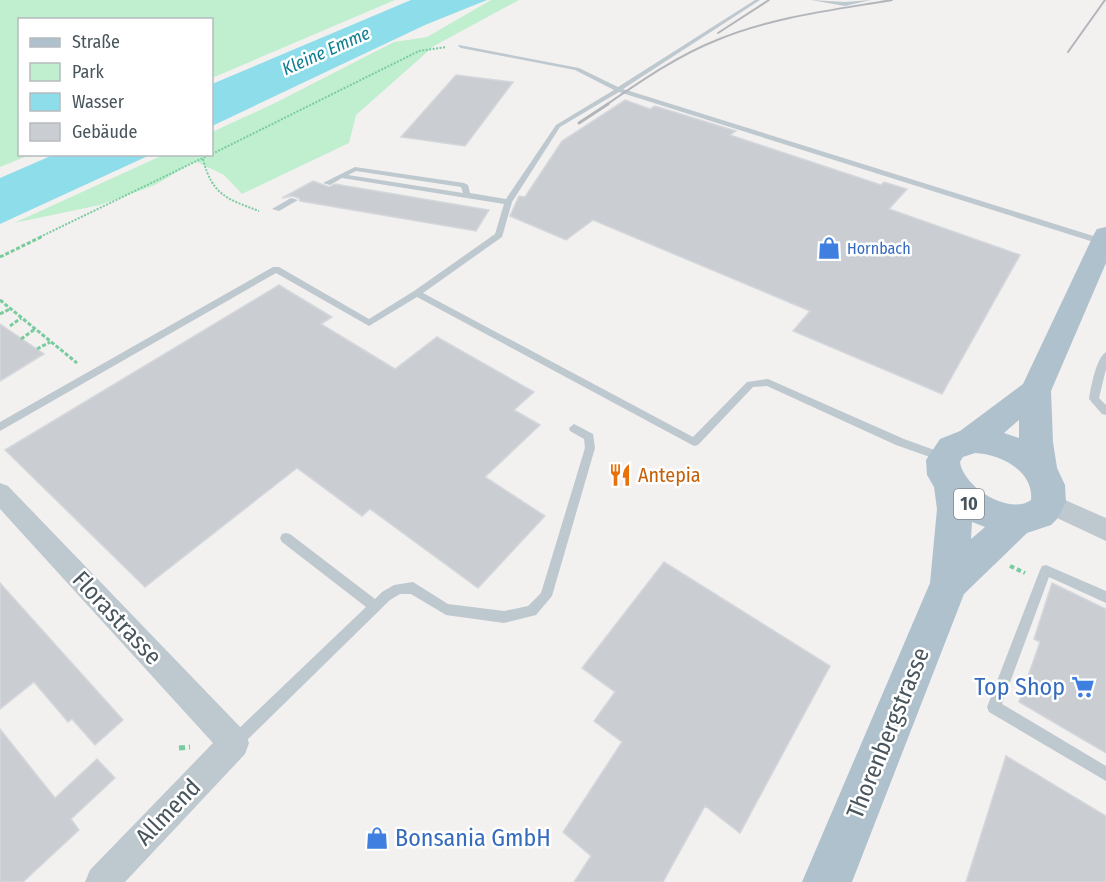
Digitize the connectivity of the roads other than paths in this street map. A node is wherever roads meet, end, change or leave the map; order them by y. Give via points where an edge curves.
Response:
1 (758, 0) edge
2 (813, 0) edge
3 (869, 0) edge
4 (461, 46) road end
5 (619, 90) junction
6 (327, 183) dead end
7 (294, 200) dead end
8 (508, 202) junction
9 (276, 209) dead end
10 (1104, 238) edge
11 (417, 293) junction
12 (1106, 355) edge
13 (1035, 390) junction
14 (1106, 411) edge
15 (0, 427) edge
16 (574, 428) dead end
17 (956, 462) junction
18 (1040, 470) junction
19 (0, 493) edge
20 (1033, 512) junction
21 (1106, 530) edge
22 (286, 538) dead end
23 (949, 583) junction
24 (1106, 597) edge
25 (376, 607) junction
26 (234, 742) junction
27 (1106, 774) edge
28 (102, 882) edge
29 (827, 882) edge

1 - 5 lane
2 - 3 lane via 845,4
4 - 5 lane via 577,69
5 - 8 lane via 558,126
5 - 10 lane
6 - 8 lane via 340,176
7 - 9 lane
8 - 11 lane via 499,235
10 - 13 main road
11 - 15 lane via 369,323 276,269
11 - 17 lane via 694,442 750,384 768,382 900,442
12 - 14 lane via 1094,399
13 - 17 main road
13 - 18 main road
16 - 25 lane via 589,437 590,448 546,596 531,611 504,617 446,609 413,588 398,589
17 - 18 main road via 993,442 1010,448
17 - 20 main road, 10 via 969,504 1001,518
17 - 23 main road, Thorenbergstrasse / 10
18 - 20 main road via 1048,486
19 - 26 street, Florastrasse
20 - 21 street
20 - 23 main road, Thorenbergstrasse / 10
22 - 25 lane
23 - 29 main road, Thorenbergstrasse / 10
24 - 27 lane via 1044,576 994,707
25 - 26 lane
26 - 28 street, Allmend

